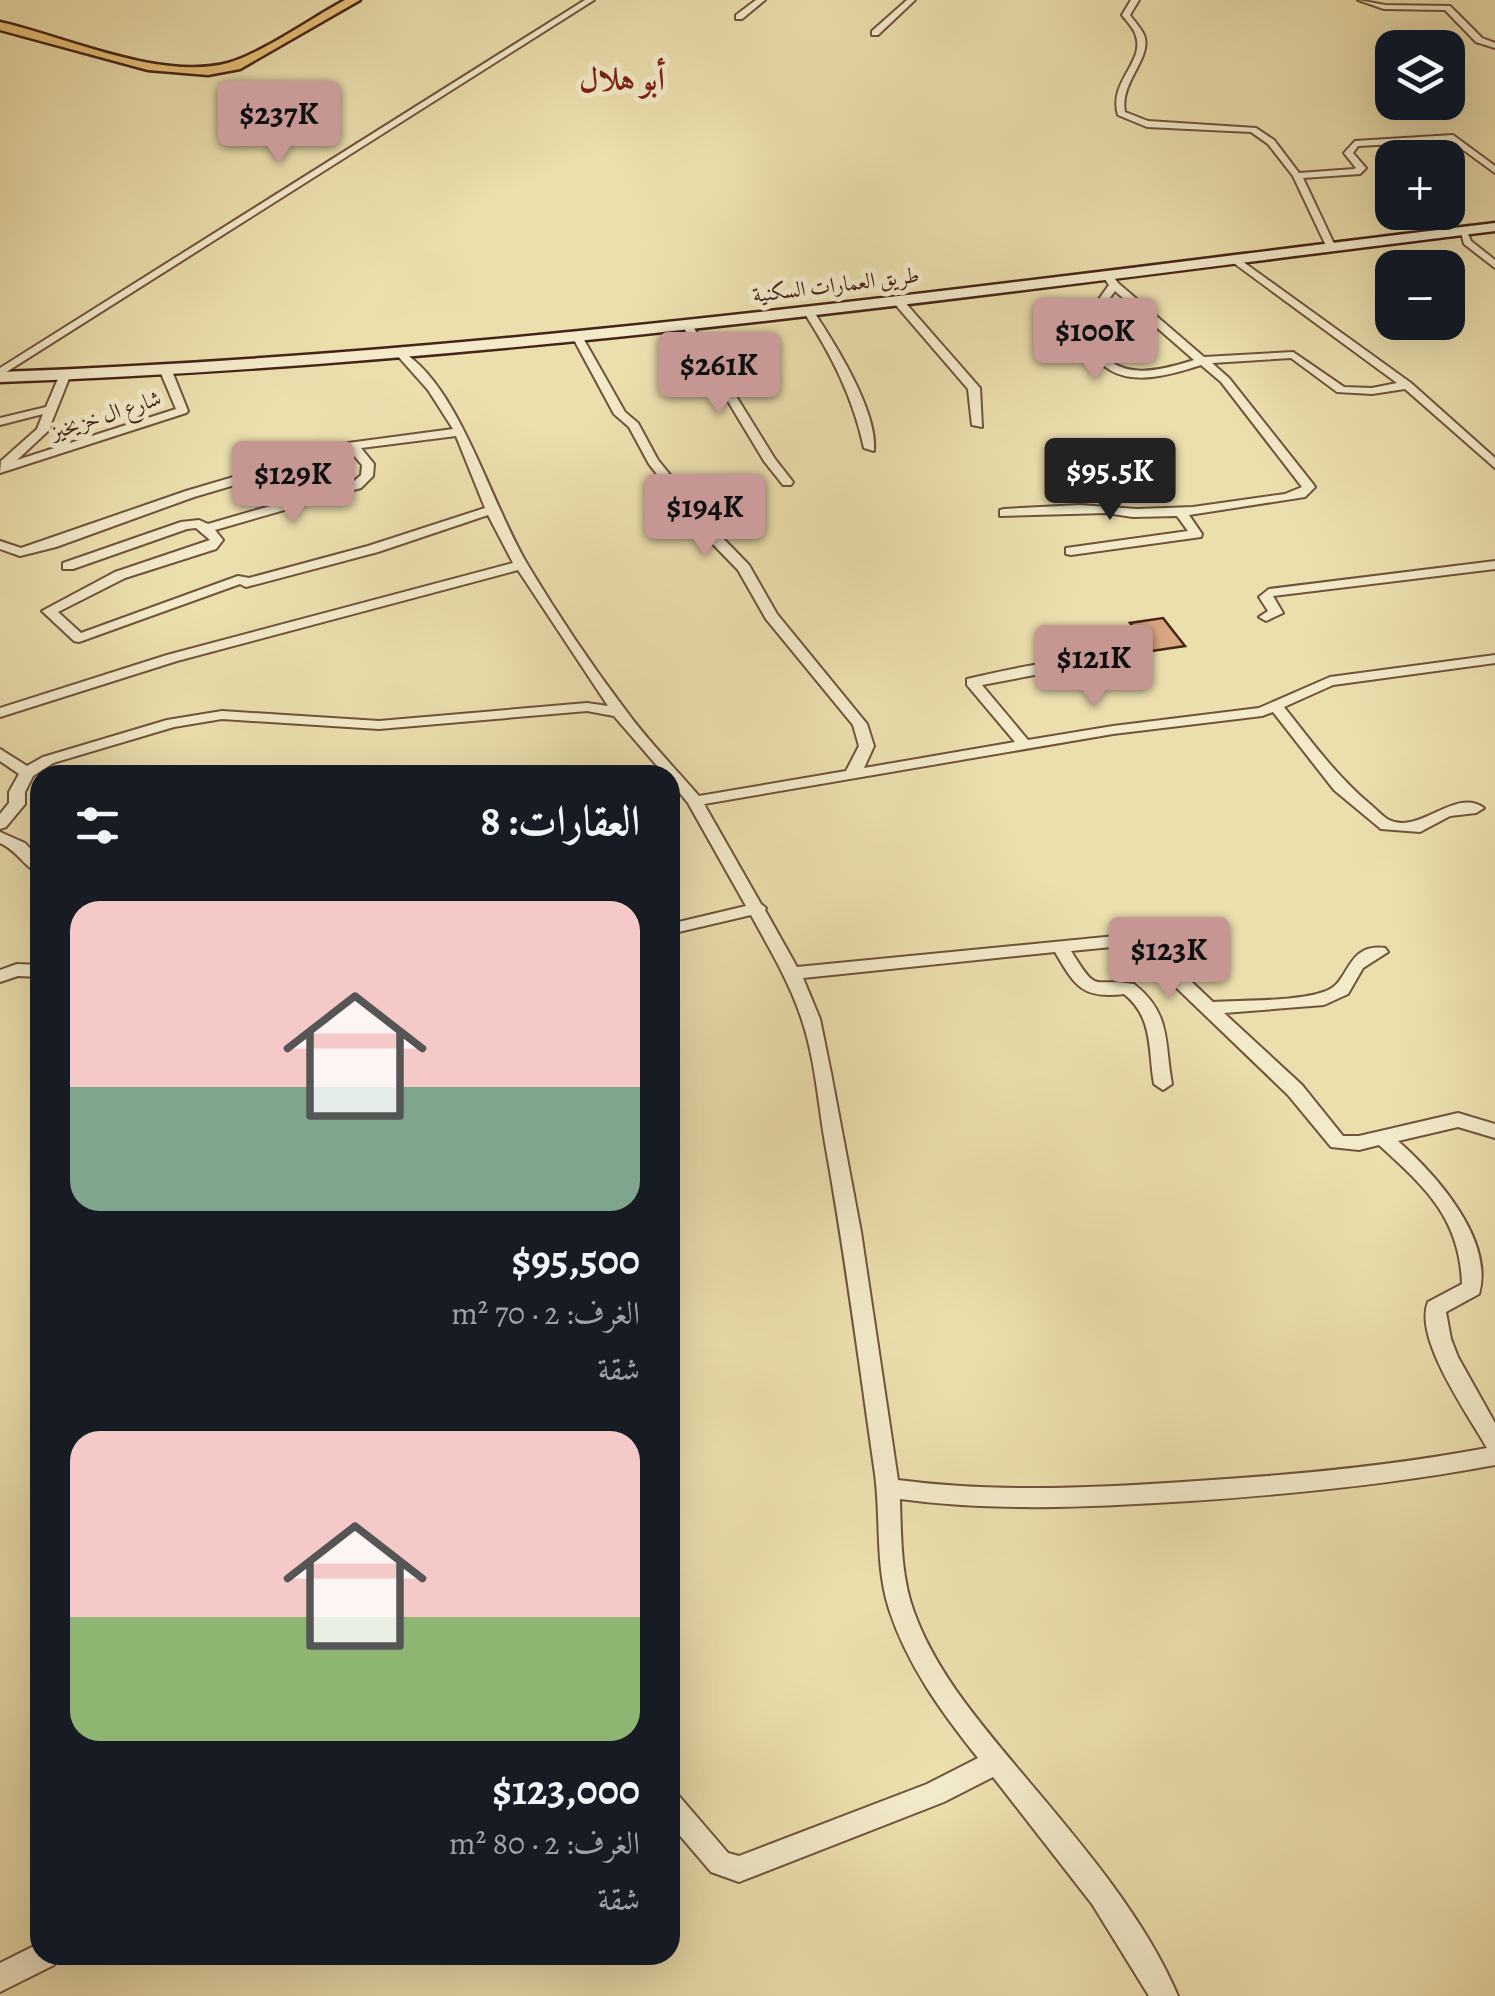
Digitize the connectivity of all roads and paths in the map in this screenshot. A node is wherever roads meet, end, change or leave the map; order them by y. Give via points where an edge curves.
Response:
1 (354, 0) edge
2 (579, 0) edge
3 (590, 0) edge
4 (760, 0) edge
5 (911, 0) edge
6 (1134, 0) edge
7 (1362, 0) edge
8 (738, 18) dead end
9 (0, 26) edge
10 (875, 33) dead end
11 (1495, 46) edge
12 (1495, 170) edge
13 (1297, 176) junction
14 (1495, 227) edge
15 (1463, 231) junction
16 (1331, 248) junction
17 (1235, 259) junction
18 (1495, 264) edge
19 (1110, 280) junction
20 (898, 301) junction
21 (808, 311) junction
22 (688, 325) junction
23 (578, 338) junction
24 (401, 354) junction
25 (1204, 360) junction
26 (0, 365) edge
27 (166, 371) junction
28 (0, 375) edge
29 (64, 376) junction
30 (1407, 385) junction
31 (50, 409) junction
32 (0, 422) edge
33 (978, 425) dead end
34 (460, 432) junction
35 (352, 446) junction
36 (870, 448) dead end
37 (1495, 464) edge
38 (0, 468) edge
39 (787, 482) dead end
40 (492, 510) junction
41 (1179, 510) junction
42 (1004, 513) dead end
43 (206, 529) junction
44 (0, 545) edge
45 (1070, 552) dead end
46 (1495, 565) edge
47 (68, 566) dead end
48 (521, 566) junction
49 (1266, 618) dead end
50 (1495, 658) edge
51 (1124, 664) dead end
52 (1277, 708) junction
53 (618, 712) junction
54 (0, 713) edge
55 (1024, 744) junction
56 (0, 754) edge
57 (40, 765) edge
58 (661, 765) edge
59 (30, 771) edge
60 (27, 773) junction
61 (850, 776) junction
62 (684, 794) edge
63 (1476, 808) dead end
64 (0, 824) edge
65 (0, 837) edge
66 (30, 858) edge
67 (758, 908) junction
68 (680, 928) edge
69 (1060, 947) junction
70 (1379, 952) dead end
71 (30, 971) edge
72 (792, 973) junction
73 (0, 976) edge
74 (1208, 1008) junction
75 (1163, 1084) dead end
76 (1495, 1132) edge
77 (1382, 1137) junction
78 (1495, 1443) edge
79 (1495, 1456) edge
80 (888, 1488) junction
81 (996, 1762) junction
82 (680, 1817) edge
83 (30, 1962) edge
84 (0, 1978) edge
85 (1164, 1996) edge

1 - 9 main road via 217,70 130,60
2 - 26 street
3 - 28 street
4 - 8 street
5 - 10 street
6 - 13 street via 1126,15 1142,46 1118,94 1121,113 1147,124 1253,130
7 - 11 street via 1447,8 1479,40
12 - 13 street via 1460,140 1440,136 1356,144 1348,154 1360,168 1356,172
13 - 16 street
14 - 15 main road, طريق العمارات السكنية
15 - 16 main road, طريق العمارات السكنية
15 - 18 street
16 - 17 main road, طريق العمارات السكنية
17 - 19 main road, طريق العمارات السكنية
17 - 30 street
19 - 20 main road, طريق العمارات السكنية
19 - 25 street
19 - 25 street via 1095,349 1104,364 1135,375
20 - 21 main road, طريق العمارات السكنية
20 - 33 street via 974,388
21 - 22 main road, طريق العمارات السكنية
21 - 36 street via 840,357
22 - 23 main road, طريق العمارات السكنية
22 - 39 street
23 - 24 main road, طريق العمارات السكنية
23 - 61 street via 653,461 744,568 771,616 860,724 867,752
24 - 27 main road, طريق العمارات السكنية
24 - 34 street
25 - 30 street via 1292,355 1341,390
25 - 41 street via 1309,487 1286,498
27 - 29 main road, طريق العمارات السكنية
27 - 38 street, شارع ال خزيخيز via 182,411
28 - 29 main road, طريق العمارات السكنية
29 - 31 street
30 - 37 street
31 - 32 street
31 - 38 street via 34,441
34 - 35 street
34 - 40 street
35 - 43 street via 368,464 357,486
35 - 44 street via 51,544 20,552
40 - 43 street via 302,569 246,583 243,578 79,638 49,610 120,575 211,546 217,540
40 - 48 street
41 - 42 street
41 - 45 street via 1196,534
43 - 47 street via 185,524
46 - 49 street via 1272,592 1266,597 1276,613
48 - 53 street
48 - 54 street via 172,658
50 - 52 street via 1330,682
51 - 55 street via 1082,662 972,682
52 - 55 street
52 - 63 street via 1339,787 1387,826 1420,828 1446,812
53 - 57 street via 587,707 379,725 222,715 172,722
53 - 58 street
55 - 61 street
56 - 60 street
59 - 60 street
60 - 64 street via 17,804
61 - 62 street
62 - 67 street
65 - 66 street
67 - 68 street
67 - 72 street
69 - 72 street
69 - 74 street via 1136,939
69 - 75 street via 1089,988 1136,994 1159,1027
70 - 74 street via 1356,964 1342,990 1318,1001
71 - 73 street
72 - 80 street via 822,1073
74 - 77 street via 1295,1090 1332,1138 1349,1144
76 - 77 street via 1458,1120
77 - 78 street via 1432,1182 1466,1239 1472,1288 1441,1302 1434,1317
79 - 80 street via 1342,1481 1134,1494 989,1497
80 - 81 street via 902,1610 947,1700
81 - 82 street via 935,1793 739,1869 720,1863
81 - 85 street via 1124,1927
83 - 84 street

